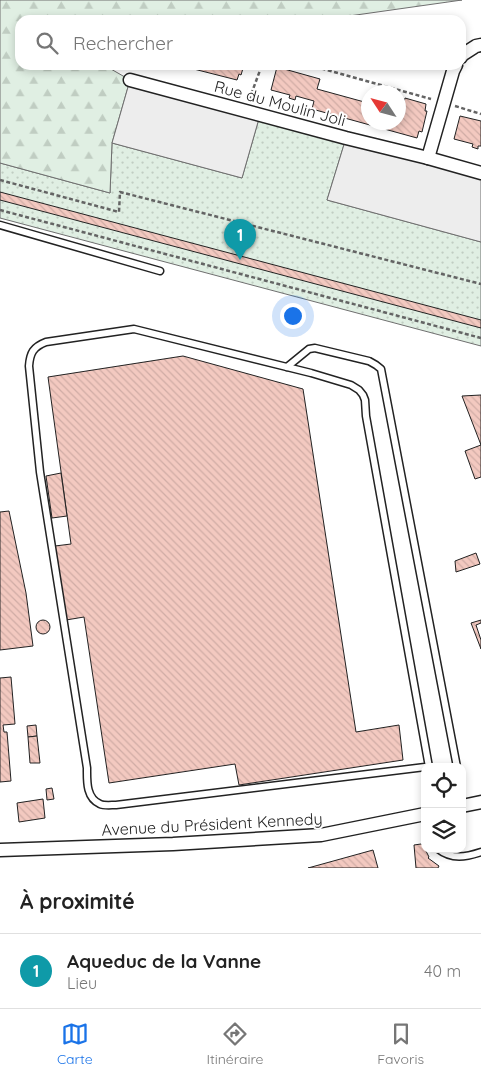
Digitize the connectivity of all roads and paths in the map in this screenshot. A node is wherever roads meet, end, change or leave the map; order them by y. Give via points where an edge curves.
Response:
1 (481, 45) edge
2 (466, 53) edge
3 (260, 70) edge
4 (328, 70) edge
5 (454, 70) edge
6 (130, 80) dead end
7 (444, 103) junction
8 (245, 111) junction
9 (481, 114) edge
10 (428, 158) junction
11 (481, 173) edge
12 (0, 180) edge
13 (0, 210) edge
14 (0, 225) edge
15 (160, 271) dead end
16 (481, 284) edge
17 (481, 338) edge
18 (287, 367) junction
19 (428, 763) edge
20 (456, 763) edge
21 (421, 768) edge
22 (481, 802) edge
23 (466, 804) edge
24 (421, 817) edge
25 (0, 850) edge
26 (481, 852) edge
27 (444, 853) edge

1 - 2 street
3 - 8 path
4 - 7 path
5 - 7 street
6 - 8 street, Rue du Moulin Joli
7 - 9 path
7 - 10 street
8 - 10 street, Rue du Moulin Joli
10 - 11 street, Rue du Moulin Joli
12 - 16 path via 120,212 120,192
13 - 17 path
14 - 15 lane
18 - 19 lane via 351,386 363,394
18 - 20 lane via 309,348 315,348 369,361 381,369
18 - 21 lane via 134,329 46,342 37,346 30,356 40,472 87,785 92,798 100,805 116,805
22 - 23 street
24 - 25 street, Avenue du Président Kennedy via 321,835
26 - 27 lane via 455,857

